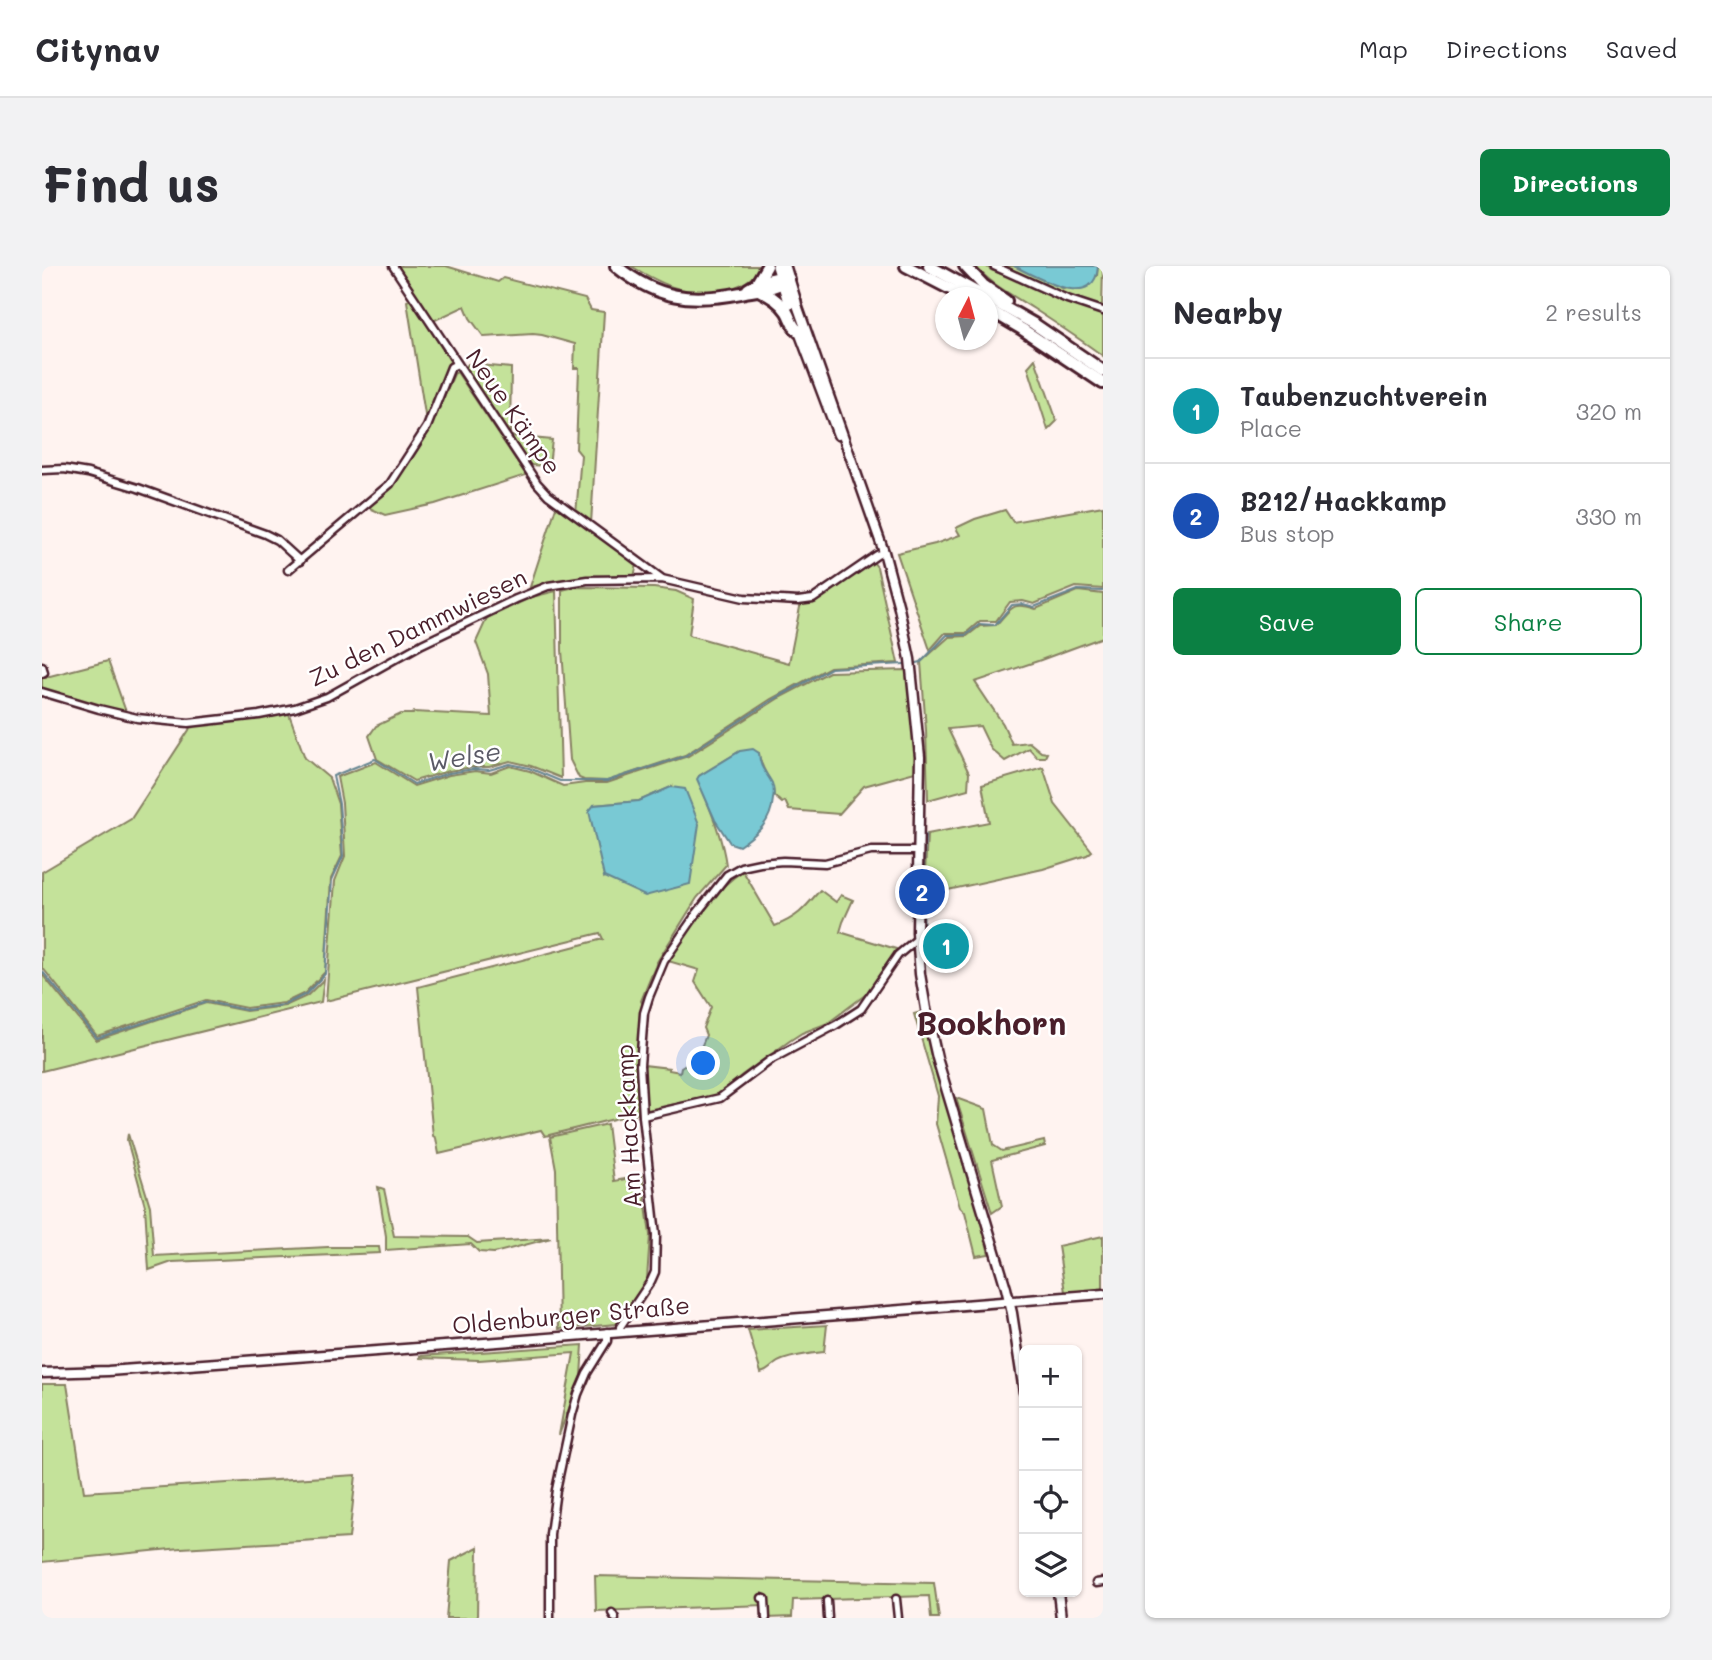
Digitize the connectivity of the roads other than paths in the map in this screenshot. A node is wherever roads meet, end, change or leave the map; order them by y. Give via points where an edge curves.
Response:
1 (393, 266) edge
2 (616, 266) edge
3 (767, 266) edge
4 (906, 266) edge
5 (929, 266) edge
6 (965, 266) edge
7 (994, 266) edge
8 (784, 275) edge
9 (758, 287) junction
10 (947, 287) edge
11 (967, 287) edge
12 (793, 304) junction
13 (998, 304) edge
14 (1103, 311) edge
15 (998, 315) edge
16 (1034, 324) junction
17 (799, 331) junction
18 (457, 364) junction
19 (1103, 371) edge
20 (1103, 383) edge
21 (848, 453) junction
22 (42, 470) edge
23 (884, 552) junction
24 (300, 561) junction
25 (640, 563) junction
26 (288, 570) dead end
27 (662, 579) junction
28 (635, 580) junction
29 (42, 666) edge
30 (42, 673) edge
31 (42, 692) edge
32 (918, 852) junction
33 (917, 939) junction
34 (643, 1116) junction
35 (1103, 1294) edge
36 (1009, 1301) junction
37 (620, 1331) junction
38 (607, 1332) junction
39 (1019, 1362) edge
40 (42, 1373) edge
41 (1059, 1597) edge
42 (762, 1598) dead end
43 (896, 1599) dead end
44 (827, 1601) dead end
45 (550, 1618) edge
46 (766, 1618) edge
47 (828, 1618) edge
48 (897, 1618) edge
49 (1061, 1618) edge

1 - 18 street, Neue Kämpe
2 - 9 highway via 673,296 702,299
3 - 9 highway
4 - 10 highway
5 - 11 highway
6 - 16 highway via 984,285 1028,314
7 - 14 street
8 - 9 highway
8 - 12 main road
9 - 17 highway via 779,303
12 - 17 main road
12 - 21 main road
13 - 16 highway
15 - 20 highway
16 - 19 highway
17 - 21 main road
18 - 24 street via 451,367 428,427 390,484
18 - 25 street, Neue Kämpe via 542,489
21 - 23 main road
22 - 24 street via 88,473 138,488 265,534
23 - 27 street, Zu den Dammwiesen via 813,599 798,601 744,598
23 - 32 main road via 910,659 920,757
24 - 26 street
25 - 27 street, Neue Kämpe
25 - 28 street
27 - 28 street, Zu den Dammwiesen
28 - 31 street, Zu den Dammwiesen via 574,582 532,592 422,644 327,697 295,708 167,722
29 - 30 street
32 - 33 main road
32 - 34 street, Am Hackkamp via 872,851 825,863 760,863 727,875 664,961 649,997 640,1065
33 - 34 street via 898,955 861,1009 772,1059 720,1098
33 - 36 main road via 937,1058
34 - 37 street, Am Hackkamp via 656,1235 655,1272
35 - 36 main road, Oldenburger Straße
36 - 37 main road, Oldenburger Straße
36 - 39 main road
37 - 38 main road, Oldenburger Straße
38 - 40 main road, Oldenburger Straße
38 - 45 street via 607,1341 578,1394 556,1490 550,1534
41 - 49 main road
42 - 46 street
43 - 48 street
44 - 47 street

